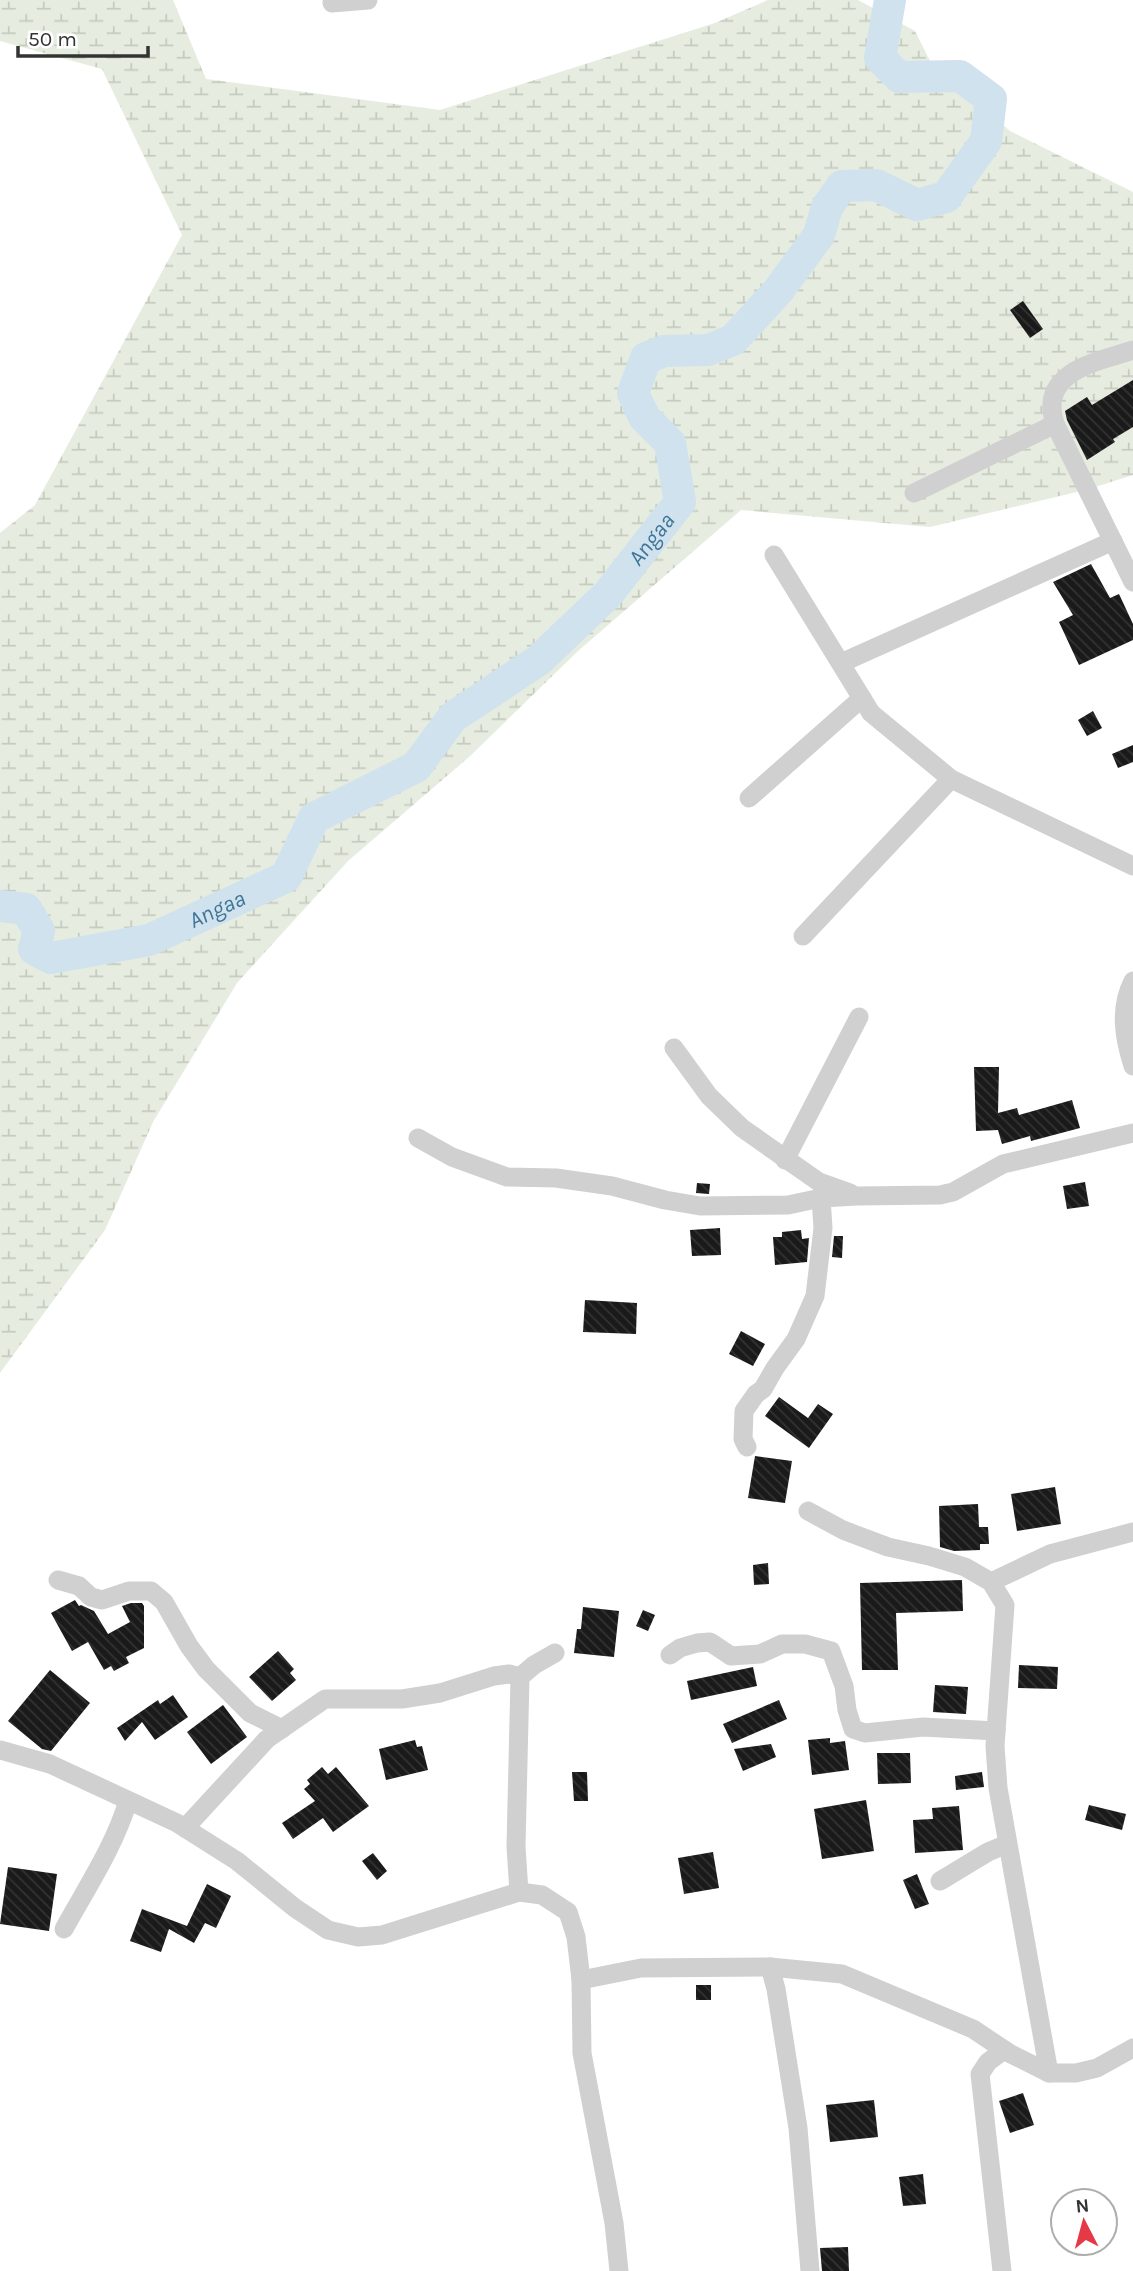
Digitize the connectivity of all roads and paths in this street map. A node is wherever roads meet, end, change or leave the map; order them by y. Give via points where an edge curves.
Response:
1 (368, 0) edge
2 (332, 3) dead end
3 (1133, 350) edge
4 (1055, 424) junction
5 (914, 494) dead end
6 (1113, 541) junction
7 (774, 555) dead end
8 (1133, 582) edge
9 (841, 663) junction
10 (862, 698) junction
11 (950, 779) junction
12 (749, 798) dead end
13 (1133, 866) edge
14 (803, 936) dead end
15 (1133, 981) edge
16 (859, 1017) dead end
17 (674, 1048) dead end
18 (1133, 1066) edge
19 (1133, 1133) edge
20 (418, 1138) dead end
21 (785, 1160) junction
22 (857, 1196) junction
23 (821, 1198) junction
24 (747, 1447) dead end
25 (808, 1511) dead end
26 (1133, 1532) edge
27 (58, 1580) dead end
28 (991, 1582) junction
29 (555, 1653) dead end
30 (670, 1655) dead end
31 (520, 1676) junction
32 (282, 1729) junction
33 (996, 1731) junction
34 (0, 1749) edge
35 (128, 1801) junction
36 (185, 1828) junction
37 (1007, 1844) junction
38 (940, 1881) dead end
39 (519, 1892) junction
40 (64, 1929) dead end
41 (770, 1967) junction
42 (581, 1980) junction
43 (1133, 2048) edge
44 (1003, 2050) junction
45 (1049, 2073) junction
46 (620, 2271) edge
47 (810, 2271) edge
48 (1002, 2271) edge

1 - 2 street
3 - 4 street via 1077,369 1062,379 1052,410
4 - 5 street
4 - 6 street
6 - 8 street
6 - 9 street
7 - 9 street
9 - 10 street
10 - 11 street via 871,713
10 - 12 street
11 - 13 street
11 - 14 street
15 - 18 street via 1125,1006 1124,1032
16 - 21 street
17 - 21 street via 709,1096
19 - 22 street via 1003,1164 940,1195
20 - 23 street via 507,1177 612,1186 700,1206 788,1205
21 - 22 street via 819,1182
22 - 23 street
23 - 24 street via 823,1228 815,1296 796,1339 744,1411
25 - 28 street via 843,1531 965,1567
26 - 28 street via 1050,1555
27 - 32 street via 102,1600 129,1591 151,1591 164,1602 206,1669 250,1713
28 - 33 street via 1005,1605
29 - 31 street
30 - 33 street via 709,1642 731,1656 761,1654 782,1644 819,1646 831,1651 838,1667 853,1729 864,1733 923,1727
31 - 32 street via 494,1676 402,1699 325,1699
31 - 39 street
32 - 36 street via 267,1739
33 - 37 street via 998,1788
34 - 35 street via 50,1764
35 - 36 street
35 - 40 street via 104,1857
36 - 39 street via 328,1930 358,1937 382,1935
37 - 38 street
37 - 45 street
39 - 42 street via 542,1895 568,1912
41 - 42 street via 640,1968
41 - 44 street via 842,1974 973,2029
41 - 47 street via 798,2128
42 - 46 street via 582,2053
43 - 45 street via 1097,2068
44 - 45 street
44 - 48 street via 980,2074

